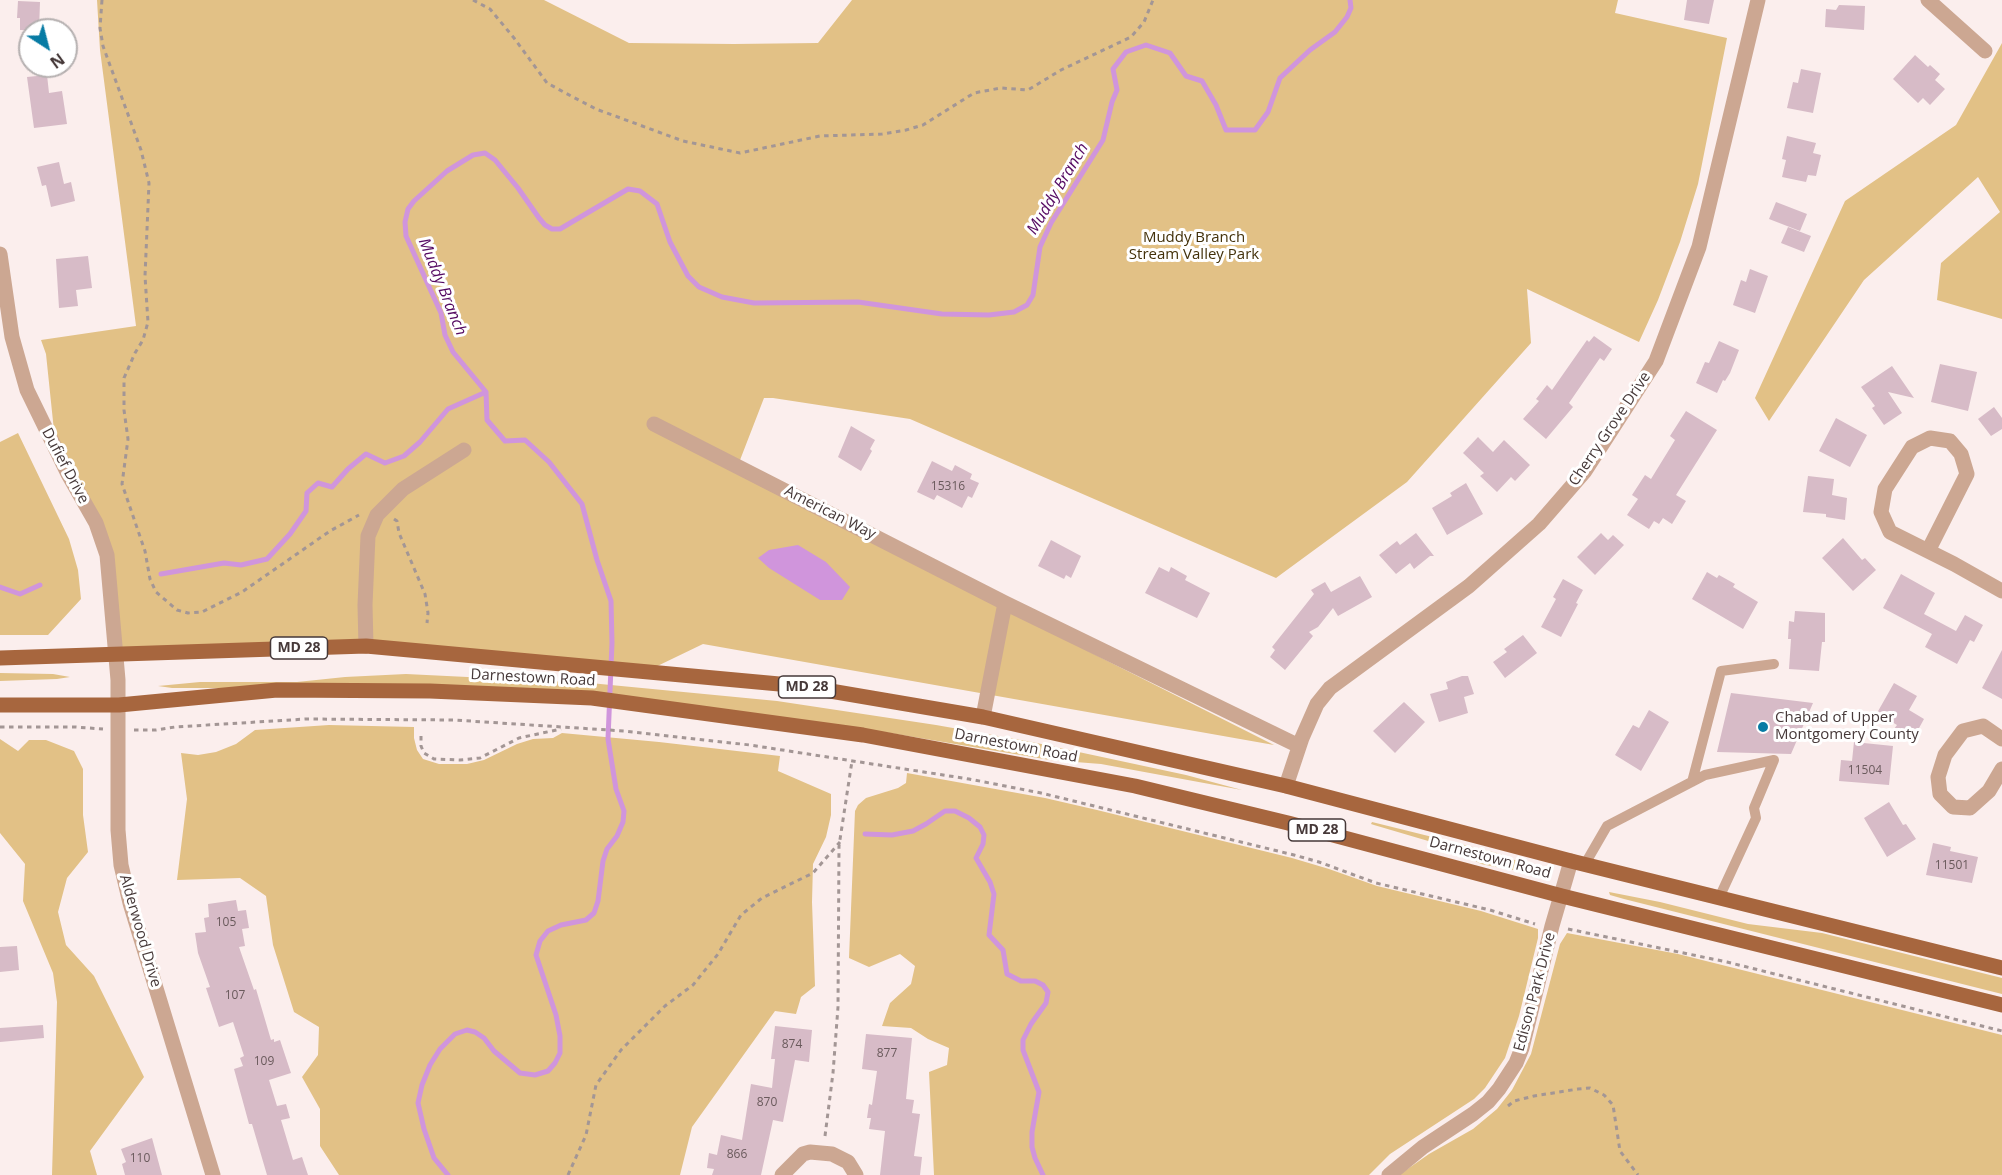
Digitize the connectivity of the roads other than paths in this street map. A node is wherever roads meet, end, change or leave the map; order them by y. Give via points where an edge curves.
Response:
1 (1758, 0) edge
2 (1928, 0) edge
3 (1985, 51) dead end
4 (0, 254) edge
5 (654, 424) dead end
6 (464, 450) dead end
7 (1928, 551) junction
8 (2002, 591) edge
9 (1005, 603) junction
10 (366, 646) junction
11 (115, 655) junction
12 (0, 658) edge
13 (1774, 664) dead end
14 (118, 680) joint
15 (0, 705) edge
16 (119, 705) junction
17 (983, 717) junction
18 (2002, 739) edge
19 (1299, 746) junction
20 (2002, 769) edge
21 (1692, 782) junction
22 (1286, 786) junction
23 (1578, 862) junction
24 (1562, 896) junction
25 (1719, 898) junction
26 (2002, 968) edge
27 (2002, 1005) edge
28 (213, 1175) edge
29 (782, 1175) edge
30 (856, 1175) edge
31 (1389, 1175) edge

1 - 19 street, Cherry Grove Drive via 1699,247 1656,361 1585,471 1539,524 1469,586 1330,688 1317,704
2 - 3 street
4 - 11 street, Dufief Drive via 12,337 27,390 96,523 107,555
5 - 9 street, American Way
6 - 10 street via 403,489 377,515 368,536
7 - 7 street via 1967,474 1961,454 1950,441 1930,438 1912,447 1885,489 1881,512 1890,532
7 - 8 street
9 - 17 street
9 - 19 street, American Way
10 - 11 main road, Darnestown Road / MD 28
10 - 17 main road, Darnestown Road / MD 28 via 801,686
11 - 12 main road, Darnestown Road / MD 28
11 - 14 street, Dufief Drive
13 - 21 lane via 1721,671
14 - 16 street, Alderwood Drive
15 - 16 main road, Darnestown Road / MD 28
16 - 24 main road, Darnestown Road / MD 28 via 277,690 430,691 622,701 863,735 1135,786
16 - 28 street, Alderwood Drive via 118,830 125,884
17 - 22 main road, Darnestown Road / MD 28
18 - 20 street via 1983,726 1963,731 1945,755 1938,777 1940,794 1953,807 1970,808 1989,791
19 - 22 street, Cherry Grove Drive
21 - 23 lane via 1607,826
21 - 25 lane via 1705,775 1774,760 1754,808 1756,818
22 - 23 main road, Darnestown Road / MD 28
23 - 24 street, Edison Park Drive
23 - 25 main road, Darnestown Road / MD 28
24 - 27 main road, Darnestown Road / MD 28
24 - 31 street, Edison Park Drive via 1522,1048 1507,1077 1488,1102
25 - 26 main road, Darnestown Road / MD 28
29 - 30 street via 802,1154 822,1152 848,1162

